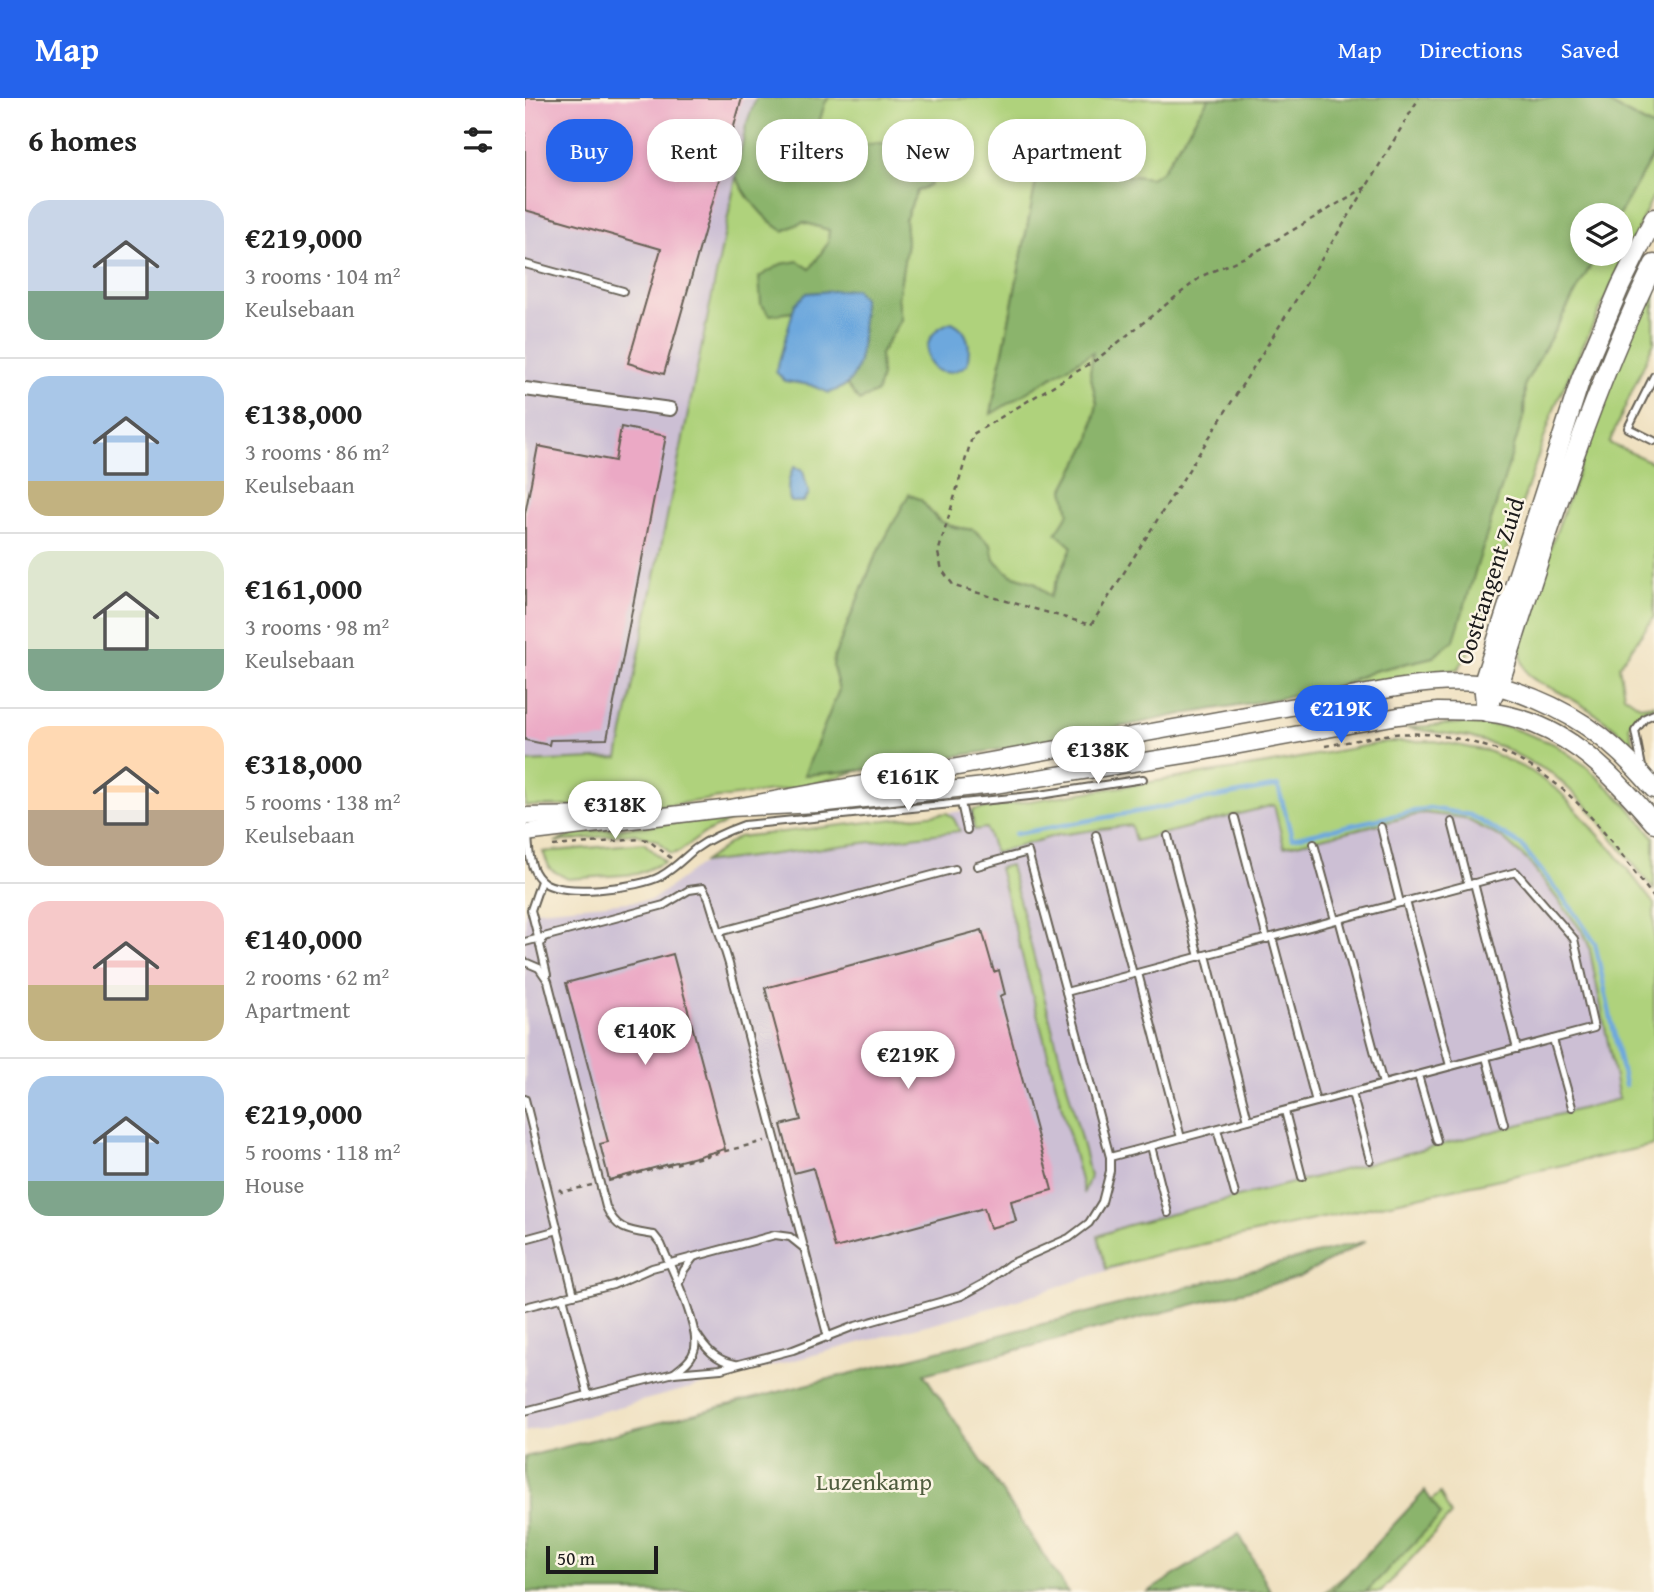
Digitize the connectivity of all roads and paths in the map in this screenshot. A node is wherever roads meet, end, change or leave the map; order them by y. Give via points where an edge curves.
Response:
1 (1419, 98) edge
2 (1366, 187) junction
3 (1654, 218) edge
4 (525, 264) edge
5 (1654, 264) edge
6 (623, 291) dead end
7 (1654, 376) edge
8 (525, 388) edge
9 (670, 409) dead end
10 (1654, 440) edge
11 (1491, 685) junction
12 (1486, 712) junction
13 (1654, 714) edge
14 (1316, 748) dead end
15 (1143, 779) dead end
16 (1650, 784) edge
17 (961, 803) junction
18 (730, 808) junction
19 (526, 816) edge
20 (658, 816) junction
21 (1235, 818) dead end
22 (1452, 822) dead end
23 (1654, 822) edge
24 (1381, 827) dead end
25 (967, 830) dead end
26 (1096, 835) dead end
27 (1168, 836) dead end
28 (527, 838) edge
29 (1314, 844) dead end
30 (678, 864) junction
31 (977, 866) dead end
32 (955, 869) dead end
33 (541, 881) junction
34 (1471, 884) junction
35 (1654, 898) edge
36 (1403, 902) junction
37 (1337, 920) junction
38 (719, 932) junction
39 (1270, 938) junction
40 (541, 940) junction
41 (525, 942) edge
42 (1202, 956) junction
43 (525, 962) edge
44 (1135, 974) junction
45 (548, 981) junction
46 (1066, 992) junction
47 (1553, 1039) junction
48 (1517, 1049) junction
49 (1486, 1057) junction
50 (1450, 1066) junction
51 (1418, 1075) junction
52 (1383, 1084) junction
53 (1352, 1093) junction
54 (525, 1099) edge
55 (1316, 1102) junction
56 (1572, 1107) dead end
57 (1285, 1111) junction
58 (528, 1119) edge
59 (1248, 1120) junction
60 (1504, 1124) dead end
61 (1217, 1129) junction
62 (775, 1138) junction
63 (1181, 1138) junction
64 (1437, 1141) dead end
65 (1151, 1146) junction
66 (1110, 1157) junction
67 (1370, 1160) dead end
68 (1302, 1177) dead end
69 (599, 1183) junction
70 (583, 1187) dead end
71 (1235, 1194) dead end
72 (1168, 1213) dead end
73 (558, 1230) junction
74 (525, 1239) edge
75 (805, 1248) junction
76 (694, 1257) junction
77 (669, 1264) junction
78 (677, 1285) junction
79 (574, 1294) junction
80 (563, 1297) junction
81 (525, 1307) edge
82 (695, 1331) junction
83 (828, 1338) junction
84 (739, 1364) junction
85 (674, 1373) junction
86 (589, 1395) junction
87 (525, 1411) edge

1 - 2 path
2 - 2 path via 1255,253 1202,276 1096,360 974,434 938,553 954,586 1091,625
3 - 11 main road, Oosttangent Zuid via 1581,378
4 - 6 lane
5 - 11 main road, Oosttangent Zuid via 1614,353
7 - 10 lane via 1628,428
8 - 9 street
11 - 12 main road, Oosttangent Zuid
11 - 16 main road via 1548,703 1581,720
11 - 18 main road via 1432,683 1390,689
12 - 18 main road via 1398,716 994,785 818,804
12 - 23 main road via 1537,724 1574,744
13 - 16 lane via 1635,731
14 - 35 path via 1395,734 1457,738 1493,747 1537,768 1571,795
15 - 17 lane
17 - 25 lane
17 - 30 lane via 744,825 704,843
18 - 20 main road
19 - 20 main road
19 - 28 lane
20 - 28 main road
21 - 39 lane
22 - 34 lane
24 - 36 lane
26 - 44 lane
27 - 42 lane
28 - 30 path via 648,840
28 - 33 lane via 532,865
29 - 37 lane
30 - 33 lane via 661,877 633,886 566,890
31 - 46 lane via 1028,852
32 - 38 lane
33 - 40 lane via 531,911
34 - 36 lane
34 - 47 lane via 1516,872 1574,939 1594,1028
34 - 48 lane
36 - 37 lane
36 - 50 lane
37 - 39 lane
37 - 52 lane
38 - 40 lane via 703,888 689,890 664,905
38 - 62 lane
39 - 42 lane
39 - 55 lane
40 - 41 lane
40 - 45 lane
42 - 44 lane
42 - 59 lane
43 - 45 lane via 539,968
44 - 46 lane
44 - 63 lane
45 - 69 lane
46 - 66 lane
47 - 48 lane
47 - 56 lane
48 - 49 lane
49 - 50 lane
49 - 60 lane
50 - 51 lane
51 - 52 lane
51 - 64 lane
52 - 53 lane
53 - 55 lane
53 - 67 lane
54 - 58 lane
55 - 57 lane
57 - 59 lane
57 - 68 lane
58 - 73 lane
59 - 61 lane
61 - 63 lane
61 - 71 lane
62 - 69 path
62 - 75 lane
63 - 65 lane
65 - 66 lane
65 - 72 lane
66 - 83 lane via 1102,1202 1089,1223 1069,1238 1010,1264 961,1296
69 - 70 path
69 - 77 lane via 613,1222 654,1235
73 - 74 lane
73 - 79 lane
75 - 76 lane via 790,1237 775,1235
75 - 83 lane
76 - 77 lane
76 - 78 lane
77 - 78 lane
77 - 79 lane
78 - 82 lane
79 - 80 lane
80 - 81 lane
80 - 86 lane
82 - 84 lane via 716,1357
82 - 85 lane via 695,1351
83 - 84 lane
84 - 85 lane
85 - 86 lane
86 - 87 lane

